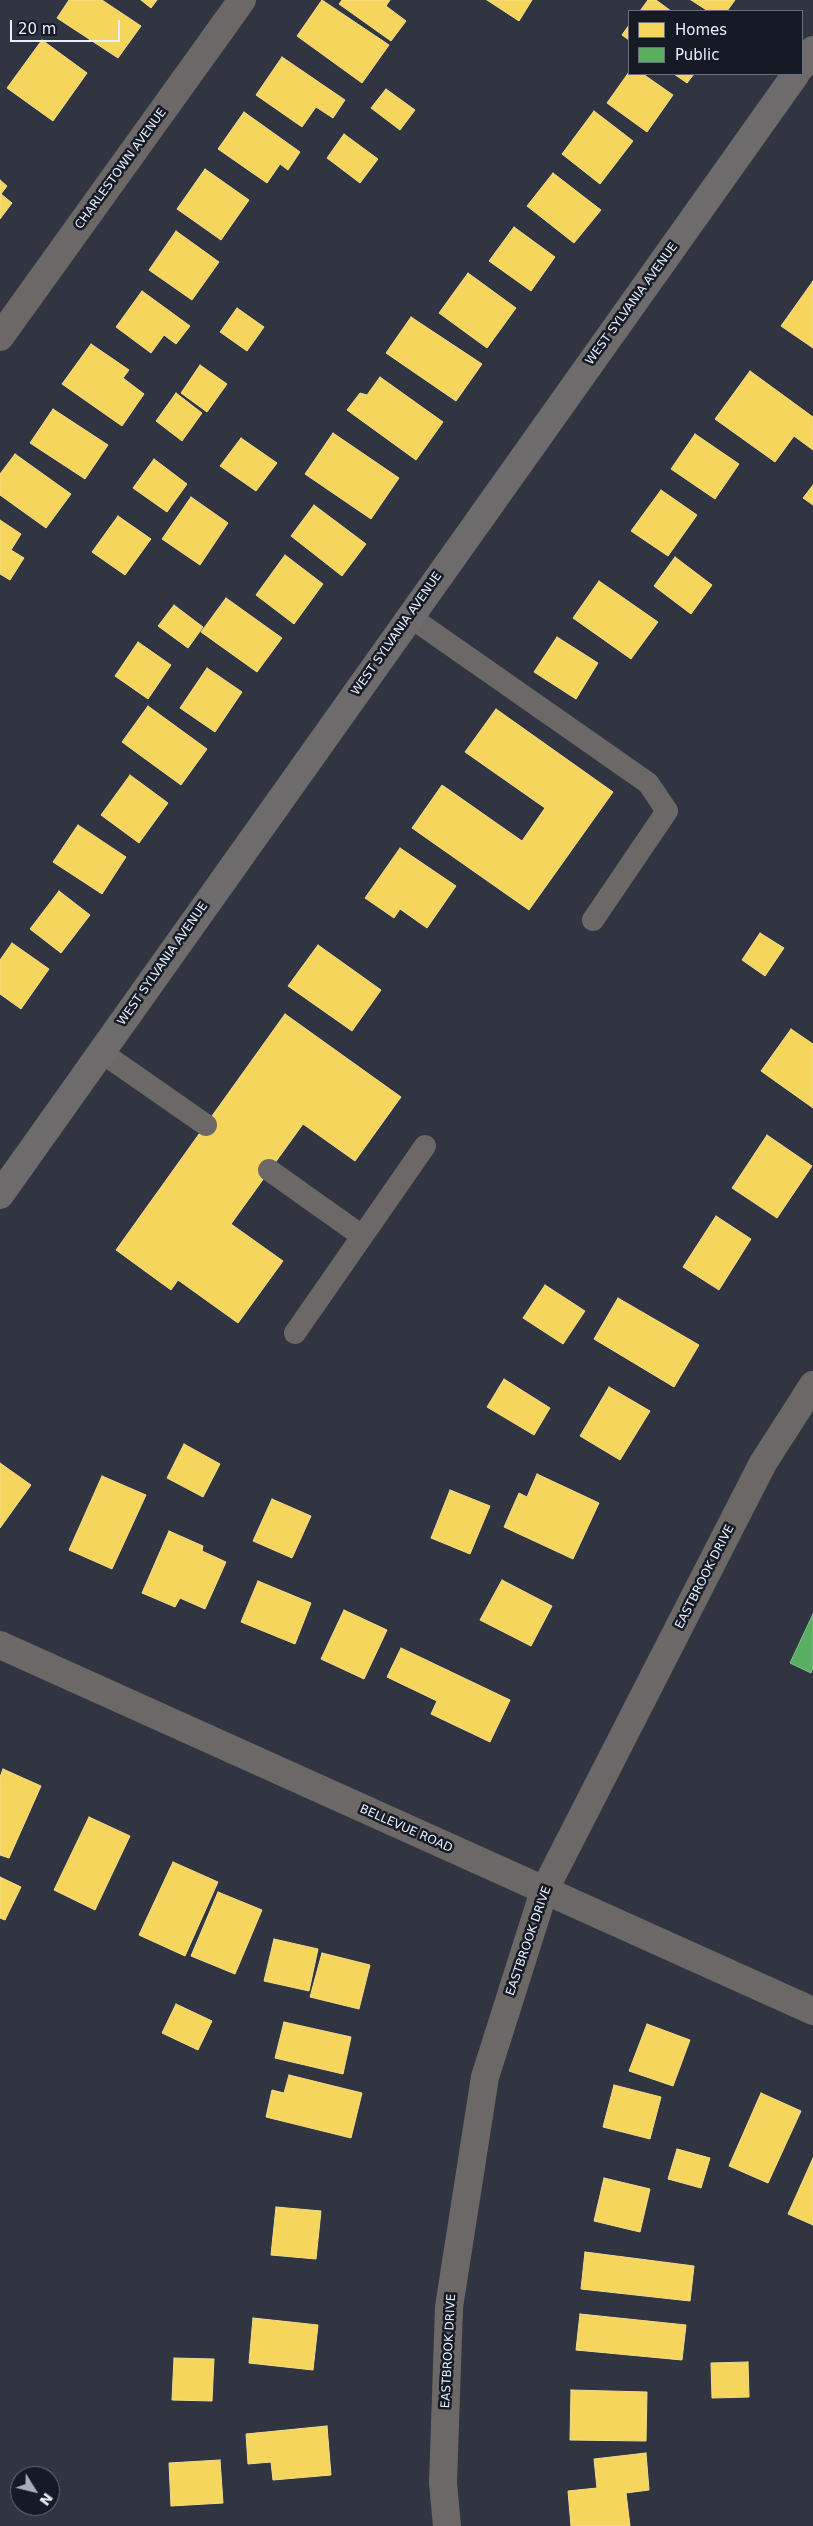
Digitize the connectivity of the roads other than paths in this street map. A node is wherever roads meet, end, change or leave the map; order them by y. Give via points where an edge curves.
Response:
1 (242, 0) edge
2 (813, 50) edge
3 (803, 65) edge
4 (795, 75) edge
5 (0, 337) edge
6 (409, 616) junction
7 (593, 920) dead end
8 (101, 1052) junction
9 (206, 1125) dead end
10 (425, 1146) dead end
11 (269, 1170) dead end
12 (0, 1195) edge
13 (362, 1236) junction
14 (296, 1333) dead end
15 (813, 1385) edge
16 (0, 1645) edge
17 (544, 1891) junction
18 (813, 2011) edge
19 (447, 2526) edge

1 - 5 street, CHARLESTOWN AVENUE
2 - 3 main road
4 - 6 main road, WEST SYLVANIA AVENUE
6 - 7 lane via 648,783 667,811
6 - 8 main road, WEST SYLVANIA AVENUE
8 - 9 lane
8 - 12 main road, WEST SYLVANIA AVENUE
10 - 13 lane
11 - 13 lane
13 - 14 lane
15 - 17 street, EASTBROOK DRIVE via 763,1463
16 - 17 street, BELLEVUE ROAD
17 - 18 street, BELLEVUE ROAD
17 - 19 street, EASTBROOK DRIVE via 484,2077 449,2308 443,2483

